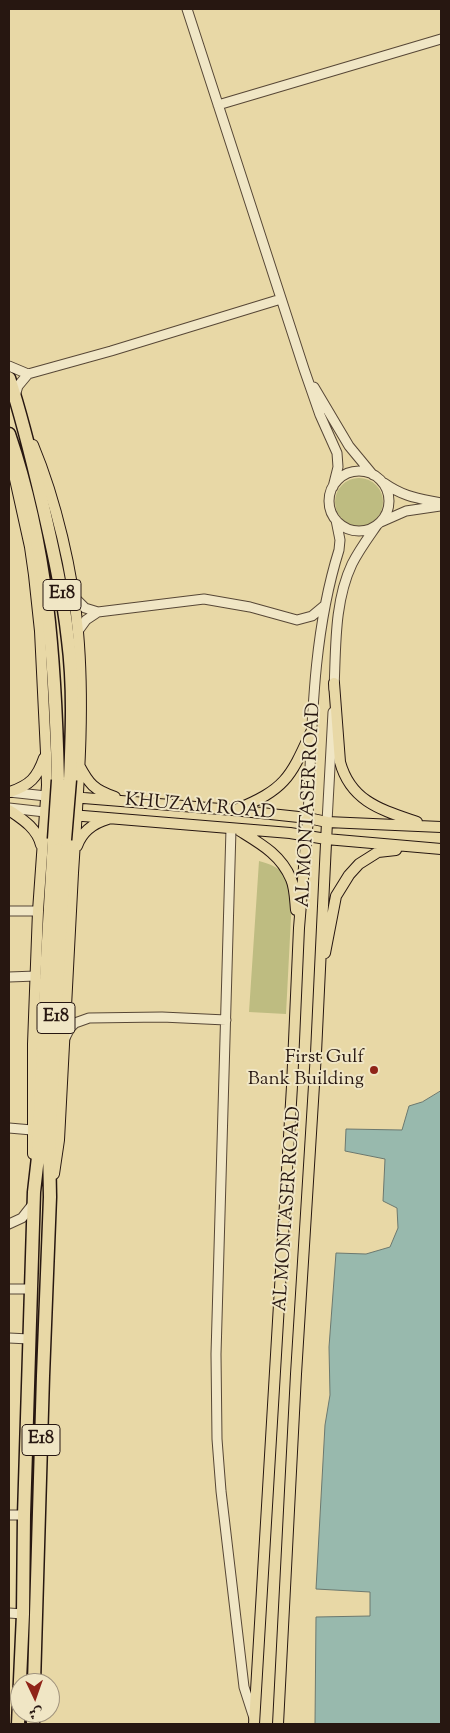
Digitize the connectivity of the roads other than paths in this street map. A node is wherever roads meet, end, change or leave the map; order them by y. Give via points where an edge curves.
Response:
1 (187, 9) edge
2 (441, 38) edge
3 (218, 105) junction
4 (282, 299) junction
5 (9, 366) edge
6 (304, 369) junction
7 (28, 374) junction
8 (9, 378) edge
9 (15, 396) junction
10 (20, 414) junction
11 (9, 434) edge
12 (9, 452) edge
13 (10, 463) edge
14 (377, 478) junction
15 (333, 487) junction
16 (441, 505) edge
17 (336, 520) junction
18 (379, 524) junction
19 (73, 596) junction
20 (324, 605) junction
21 (98, 612) junction
22 (78, 632) junction
23 (334, 683) junction
24 (312, 730) junction
25 (46, 753) junction
26 (79, 764) junction
27 (64, 780) junction
28 (9, 792) edge
29 (46, 796) junction
30 (78, 798) junction
31 (127, 802) junction
32 (9, 809) edge
33 (234, 810) junction
34 (45, 812) junction
35 (77, 815) junction
36 (119, 818) junction
37 (308, 818) junction
38 (327, 822) junction
39 (427, 826) junction
40 (441, 827) edge
41 (234, 829) junction
42 (306, 836) junction
43 (326, 839) junction
44 (60, 840) junction
45 (420, 847) junction
46 (441, 849) edge
47 (42, 850) junction
48 (74, 854) junction
49 (9, 911) edge
50 (38, 911) junction
51 (299, 928) junction
52 (36, 976) junction
53 (9, 977) edge
54 (318, 989) junction
55 (226, 1020) junction
56 (64, 1041) junction
57 (9, 1128) edge
58 (32, 1130) junction
59 (50, 1197) junction
60 (33, 1198) junction
61 (12, 1223) edge
62 (32, 1235) junction
63 (9, 1289) edge
64 (31, 1290) junction
65 (9, 1338) edge
66 (29, 1338) junction
67 (9, 1515) edge
68 (24, 1515) junction
69 (9, 1613) edge
70 (23, 1614) junction
71 (34, 1673) edge
72 (254, 1722) edge
73 (18, 1724) edge
74 (278, 1724) edge

1 - 3 street
2 - 3 street
3 - 4 street
4 - 6 street
4 - 7 street
5 - 7 street
6 - 14 street via 349,446
6 - 15 street via 336,453 338,467
7 - 9 street via 18,386
8 - 9 highway, E18
9 - 10 highway, E18
10 - 19 main road via 57,518
10 - 27 highway, E18 via 56,563 68,640 72,729
11 - 27 highway, E18 via 31,508 42,563
12 - 13 main road
13 - 25 main road via 30,547 37,601
14 - 15 street via 355,472 346,475
14 - 16 street via 408,497
14 - 18 street via 386,488 389,498 389,507
15 - 17 street via 330,504
16 - 18 street via 406,511
17 - 18 street via 344,527 362,531
17 - 20 street, AL MONTASER ROAD via 339,550
18 - 23 street, AL MONTASER ROAD via 351,566 340,602
19 - 21 street via 85,608
19 - 22 main road
20 - 21 street via 312,616 297,620 204,598
20 - 24 street, AL MONTASER ROAD
21 - 22 street via 86,620
22 - 26 main road via 81,683
23 - 38 street, AL MONTASER ROAD
23 - 39 main road via 340,762 350,786 362,799 378,808
24 - 33 main road via 287,780 267,795
24 - 37 street, AL MONTASER ROAD
25 - 28 main road via 31,782
25 - 29 main road
26 - 30 main road
26 - 31 main road via 94,788
27 - 44 highway, E18, bridge
28 - 29 street
29 - 30 main road, KHUZAM ROAD
29 - 34 main road
30 - 31 main road, KHUZAM ROAD
30 - 35 main road
31 - 33 main road, KHUZAM ROAD
32 - 34 street
32 - 47 main road via 36,832
33 - 37 main road, KHUZAM ROAD
34 - 35 main road, KHUZAM ROAD
34 - 47 main road
35 - 36 main road, KHUZAM ROAD
35 - 48 main road
36 - 41 main road, KHUZAM ROAD
36 - 48 main road via 91,827 78,842
37 - 38 main road, KHUZAM ROAD
37 - 42 main road, AL MONTASER ROAD
38 - 39 main road, KHUZAM ROAD
38 - 43 main road, AL MONTASER ROAD
39 - 40 main road, KHUZAM ROAD
41 - 42 main road, KHUZAM ROAD
41 - 51 main road via 281,860 292,880
41 - 55 street
42 - 43 main road, KHUZAM ROAD
42 - 51 main road, AL MONTASER ROAD
43 - 45 main road, KHUZAM ROAD
43 - 54 main road, AL MONTASER ROAD
44 - 59 highway, E18
44 - 60 highway, E18 via 47,958 38,1157
45 - 46 main road, KHUZAM ROAD
45 - 54 main road via 378,852 349,875 336,896
47 - 50 main road
48 - 56 main road
49 - 50 street
50 - 52 main road
51 - 72 main road, AL MONTASER ROAD
52 - 53 street
52 - 58 main road
54 - 74 main road, AL MONTASER ROAD
55 - 56 street via 88,1018 70,1028
55 - 72 street via 216,1346 217,1439 244,1687
56 - 59 main road via 59,1140
57 - 58 street
58 - 60 main road
59 - 71 highway, E18
60 - 61 street via 26,1214
60 - 62 highway, E18
61 - 62 street via 26,1228
62 - 64 highway, E18
63 - 64 street
64 - 66 highway, E18
65 - 66 street
66 - 68 highway, E18
67 - 68 street
68 - 70 highway, E18
69 - 70 street
70 - 73 highway, E18

